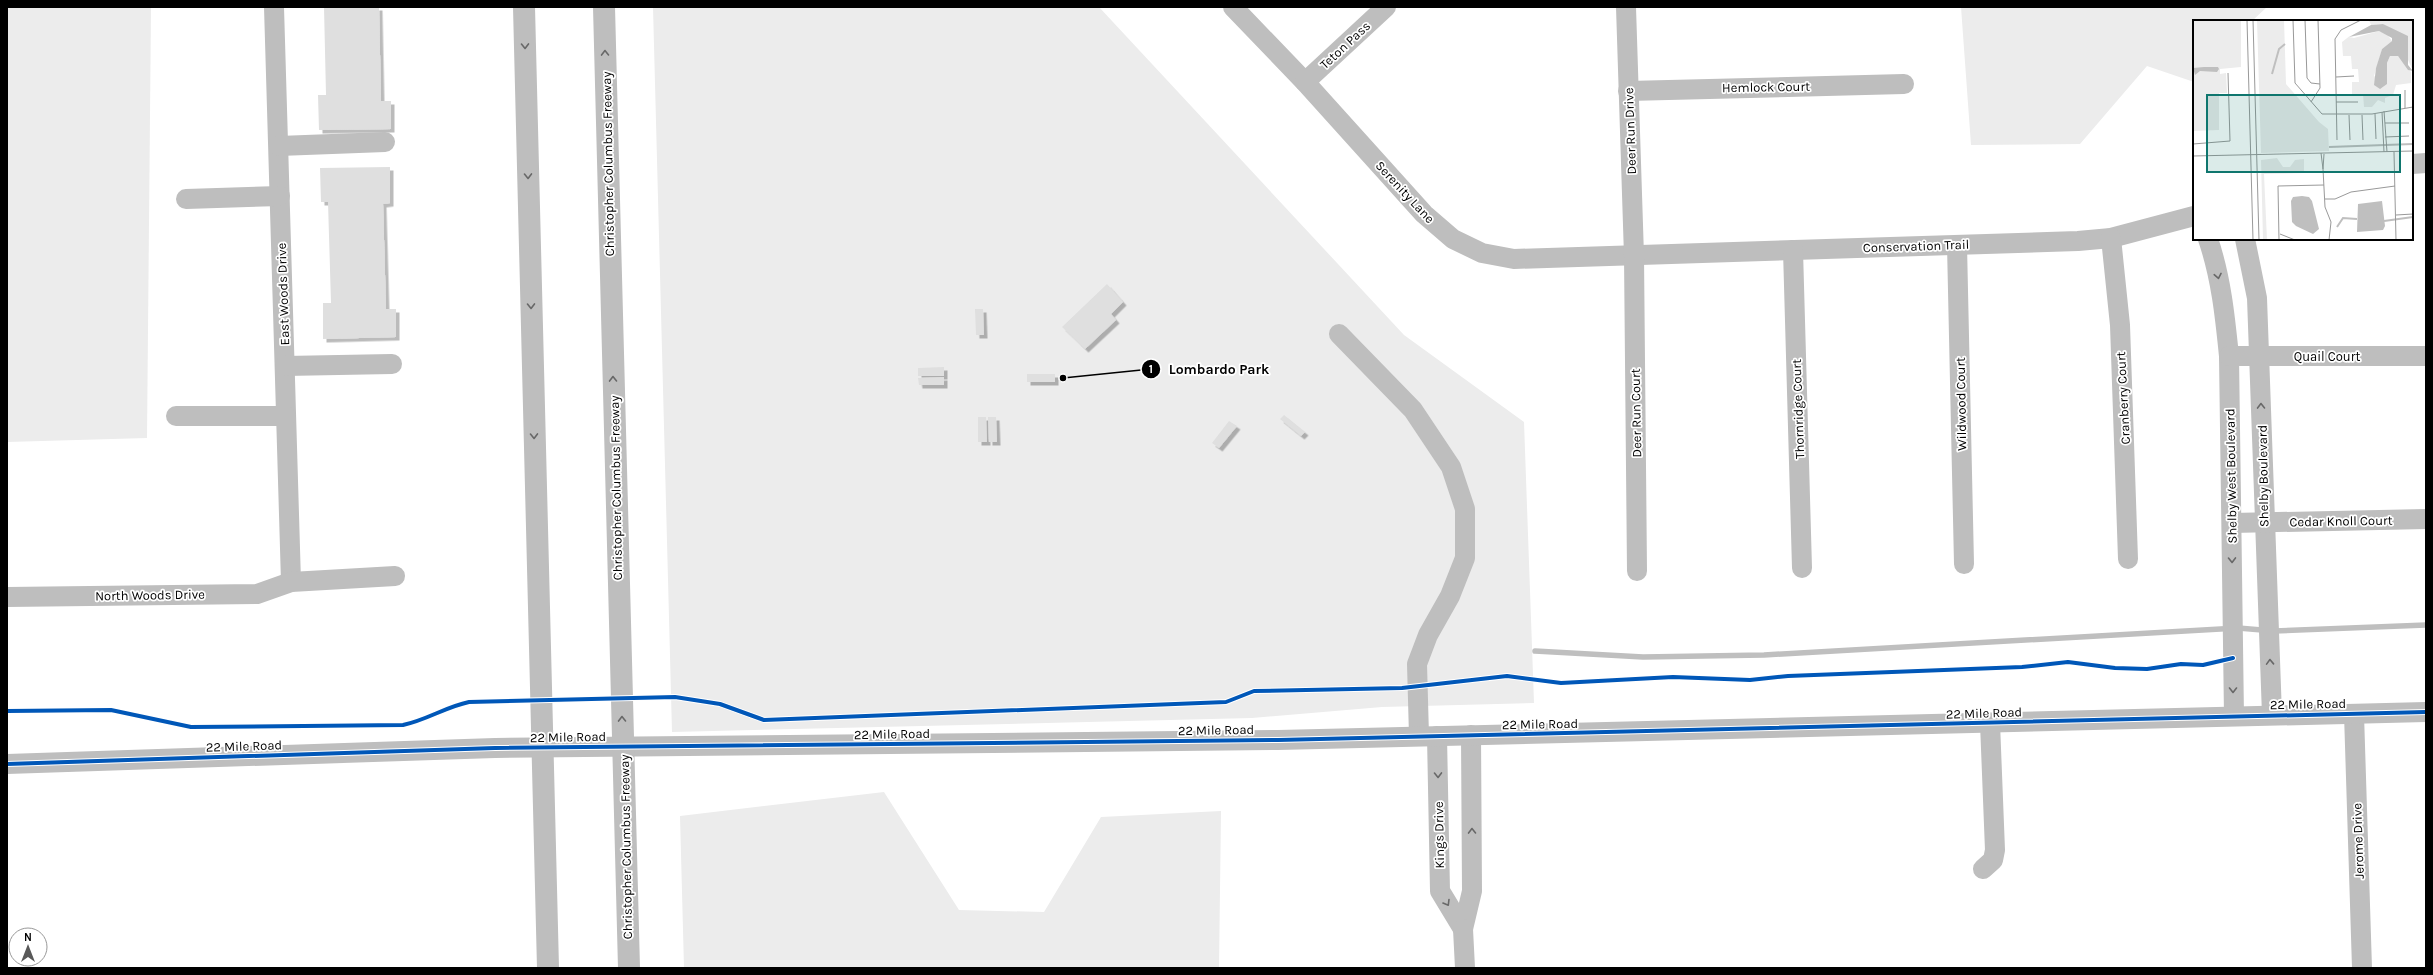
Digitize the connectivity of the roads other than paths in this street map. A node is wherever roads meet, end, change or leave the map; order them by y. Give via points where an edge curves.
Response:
1 (274, 7) edge
2 (524, 7) edge
3 (604, 7) edge
4 (1233, 7) edge
5 (1386, 7) edge
6 (1626, 7) edge
7 (1305, 82) junction
8 (1904, 84) dead end
9 (1628, 91) junction
10 (385, 142) dead end
11 (279, 146) junction
12 (2426, 163) edge
13 (2413, 164) edge
14 (280, 196) junction
15 (186, 199) dead end
16 (2193, 216) edge
17 (2111, 238) junction
18 (2208, 240) edge
19 (2245, 240) edge
20 (1957, 244) junction
21 (1793, 250) junction
22 (1634, 256) junction
23 (1339, 334) dead end
24 (2229, 356) junction
25 (2260, 356) junction
26 (2426, 356) edge
27 (392, 364) dead end
28 (285, 366) junction
29 (176, 416) dead end
30 (286, 416) junction
31 (2426, 519) edge
32 (2264, 522) junction
33 (2232, 523) junction
34 (2128, 559) dead end
35 (1964, 564) dead end
36 (1802, 568) dead end
37 (1637, 571) dead end
38 (395, 576) dead end
39 (291, 582) junction
40 (7, 597) edge
41 (2426, 712) edge
42 (2354, 714) junction
43 (2272, 715) junction
44 (2234, 716) junction
45 (1990, 723) junction
46 (1471, 735) junction
47 (1428, 736) junction
48 (7, 764) edge
49 (1983, 869) dead end
50 (1463, 929) junction
51 (548, 968) edge
52 (629, 968) edge
53 (1465, 968) edge
54 (2362, 968) edge

1 - 11 street, East Woods Drive
2 -> 51 highway
52 -> 3 highway, Christopher Columbus Freeway
4 - 7 street, Serenity Lane
5 - 7 street, Teton Pass
6 - 9 street, Deer Run Drive
7 - 22 street, Serenity Lane via 1424,214 1453,239 1482,253 1514,259
8 - 9 street, Hemlock Court
9 - 22 street, Deer Run Drive
10 - 11 street
11 - 14 street, East Woods Drive
12 - 13 street
14 - 15 street
14 - 28 street, East Woods Drive
16 - 17 street, Conservation Trail
17 - 20 street, Conservation Trail
17 - 34 street, Cranberry Court via 2120,325
18 -> 24 street, Shelby West Boulevard via 2222,296
19 - 25 street, Shelby Boulevard via 2257,298
20 - 21 street, Conservation Trail
20 - 35 street, Wildwood Court
21 - 22 street, Conservation Trail
21 - 36 street, Thornridge Court
22 - 37 street, Deer Run Court
23 - 47 street, Kings Drive via 1413,410 1451,467 1465,509 1465,558 1450,596 1428,635 1417,664
24 - 25 street, Quail Court
24 - 33 street, Shelby West Boulevard
25 - 26 street, Quail Court
32 -> 25 street, Shelby Boulevard
27 - 28 street
28 - 30 street, East Woods Drive
29 - 30 street
30 - 39 street, East Woods Drive
31 - 32 street, Cedar Knoll Court
32 - 33 street, Cedar Knoll Court
43 -> 32 street, Shelby Boulevard
33 -> 44 street, Shelby West Boulevard
38 - 39 street, North Woods Drive
39 - 40 street, North Woods Drive via 257,594
41 - 42 street, 22 Mile Road
42 - 43 street, 22 Mile Road
42 - 54 street, Jerome Drive
43 - 44 street, 22 Mile Road
44 - 45 street, 22 Mile Road
45 - 46 street, 22 Mile Road
45 - 49 street via 1995,850 1993,860
46 - 47 street, 22 Mile Road
50 -> 46 street, Kings Drive via 1472,891
47 - 48 street, 22 Mile Road via 495,748
47 -> 50 street, Kings Drive via 1440,891
50 - 53 street, Kings Drive

